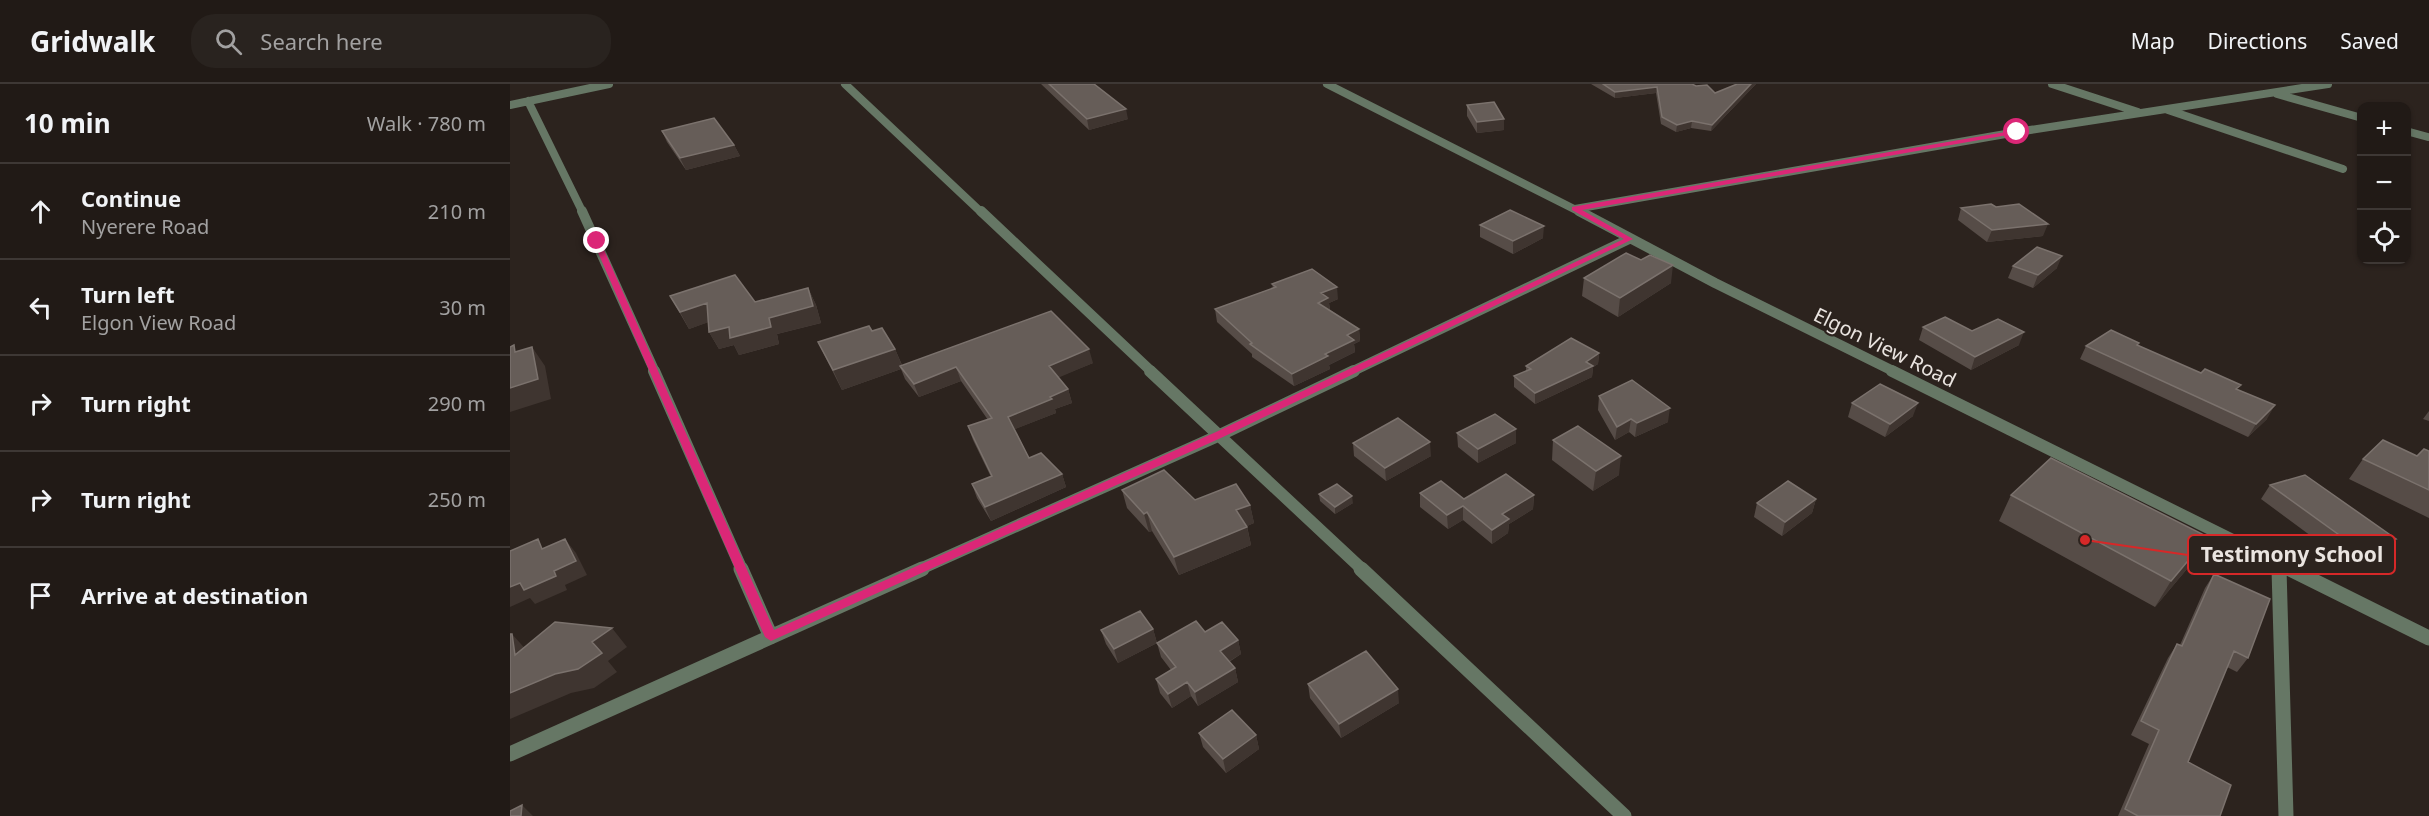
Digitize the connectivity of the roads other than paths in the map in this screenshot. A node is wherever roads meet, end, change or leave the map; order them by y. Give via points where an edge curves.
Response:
1 (609, 84) edge
2 (845, 84) edge
3 (1327, 84) edge
4 (2052, 84) edge
5 (2328, 84) edge
6 (2273, 92) junction
7 (528, 101) junction
8 (510, 105) edge
9 (2166, 110) junction
10 (2142, 114) junction
11 (2357, 117) edge
12 (2411, 132) edge
13 (2428, 137) edge
14 (2343, 169) dead end
15 (1575, 209) junction
16 (1629, 239) junction
17 (1220, 435) junction
18 (2279, 564) junction
19 (771, 637) junction
20 (2429, 639) edge
21 (510, 754) edge
22 (1624, 816) edge
23 (2286, 816) edge

1 - 7 street
2 - 17 street
3 - 15 street, Elgon View Road
4 - 10 street
5 - 6 street
6 - 9 street
6 - 11 street
7 - 8 street
7 - 19 street via 597,241
9 - 10 street
9 - 14 street
10 - 15 street
12 - 13 street
15 - 16 street, Elgon View Road
16 - 17 street
16 - 18 street, Elgon View Road
17 - 19 street
17 - 22 street
18 - 20 street, Elgon View Road
18 - 23 street
19 - 21 street

